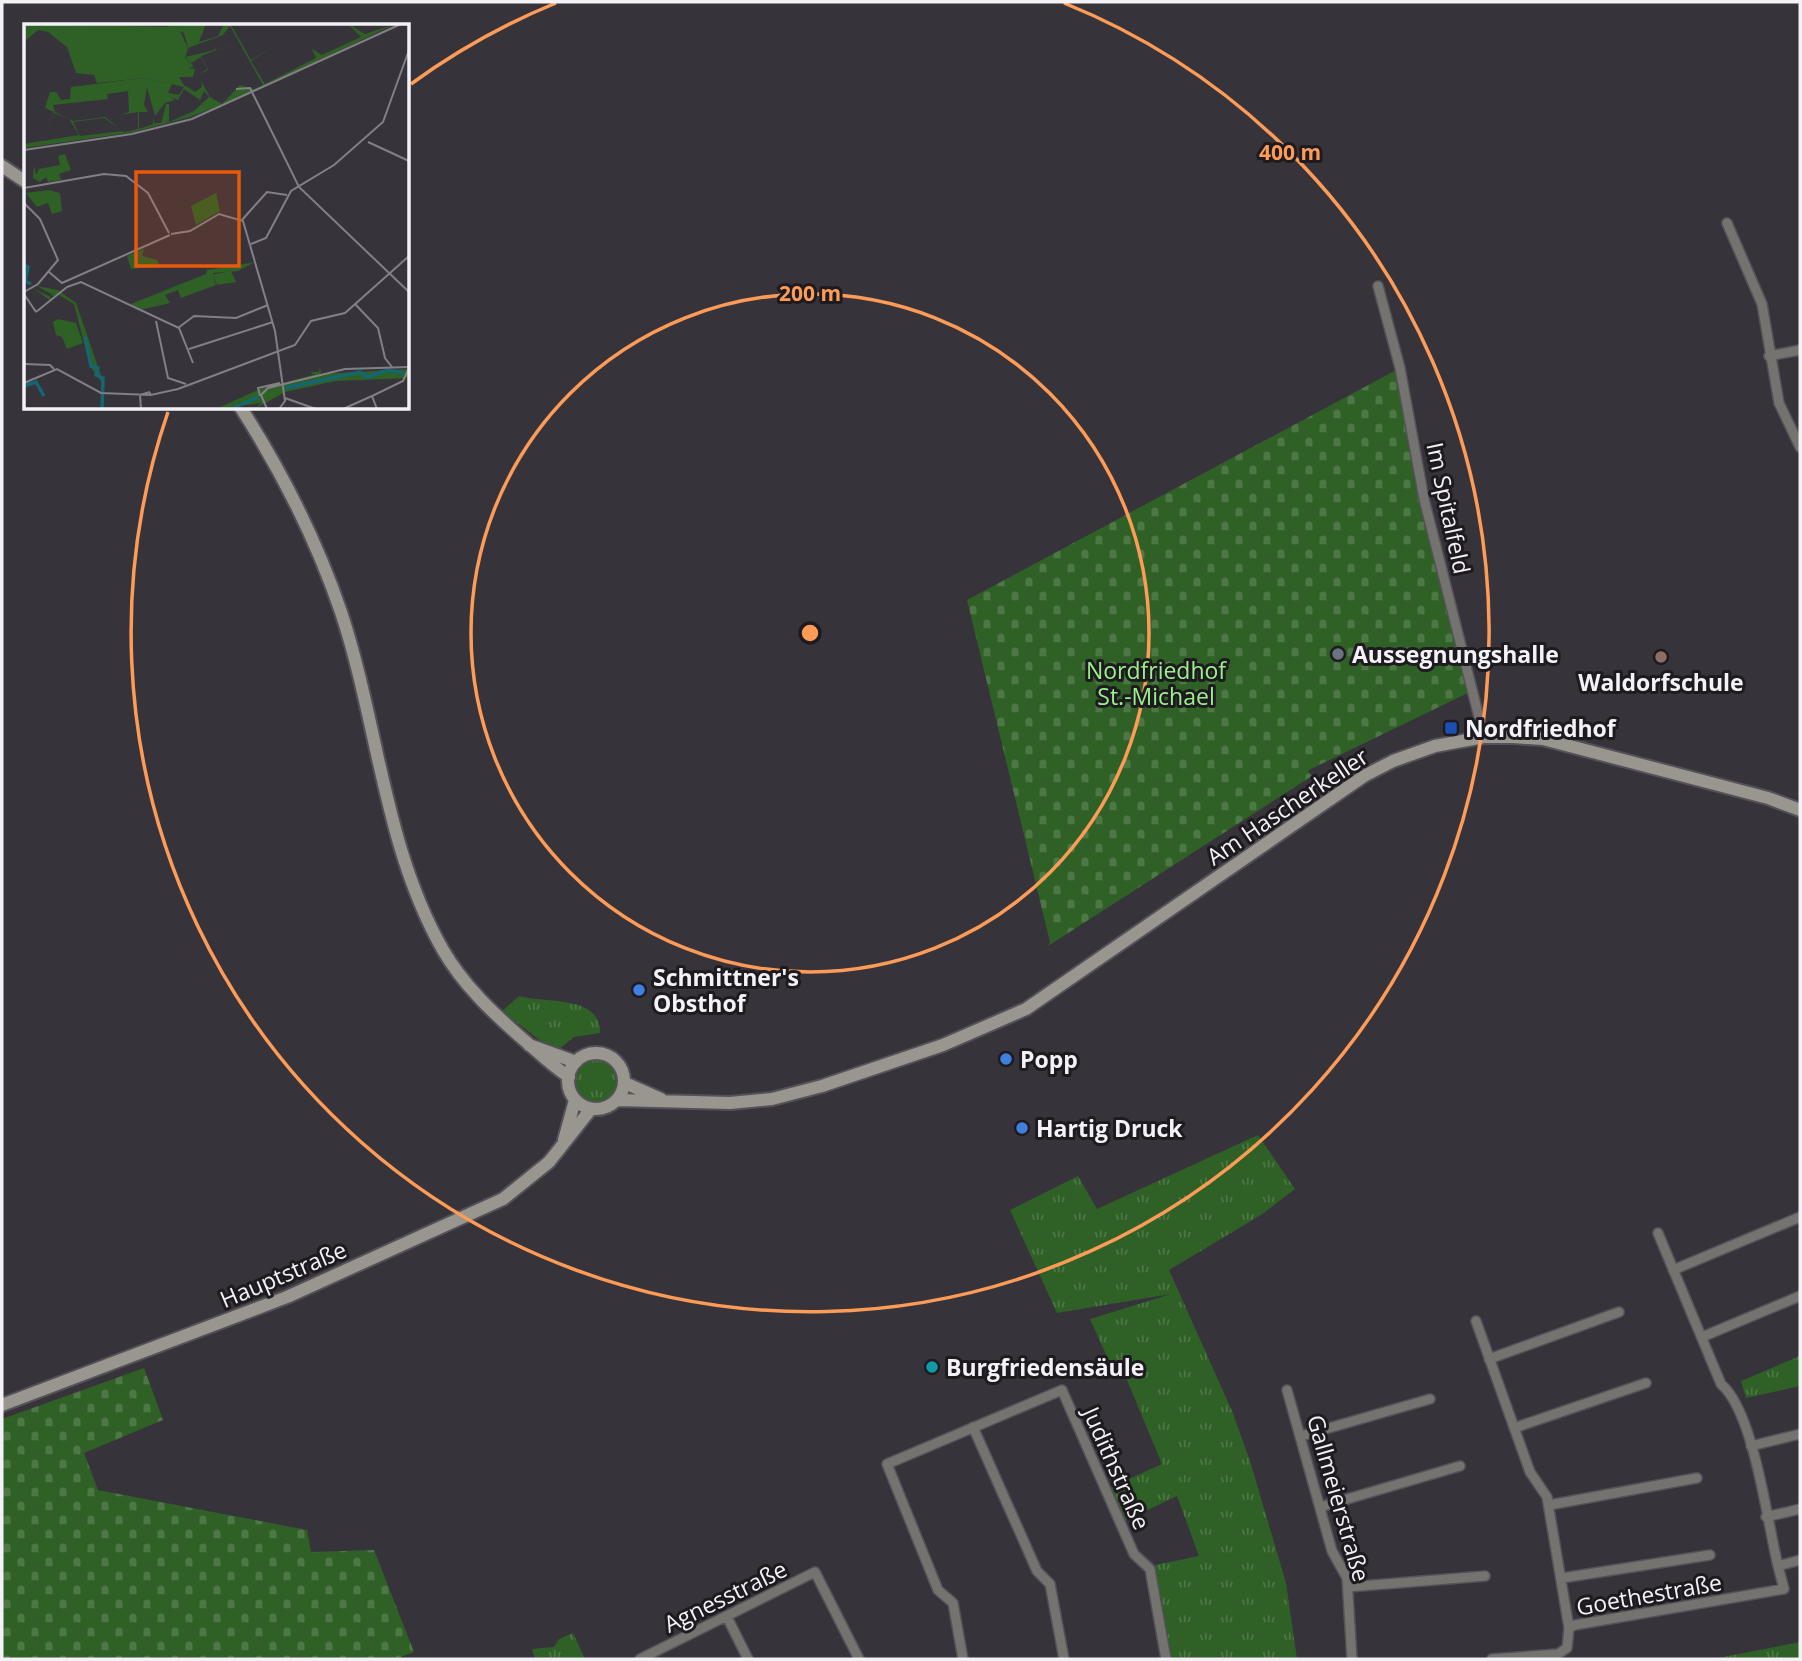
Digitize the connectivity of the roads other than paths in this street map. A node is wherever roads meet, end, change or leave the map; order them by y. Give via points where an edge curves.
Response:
1 (2, 166) edge
2 (24, 182) edge
3 (1727, 223) dead end
4 (1378, 286) dead end
5 (1800, 350) edge
6 (1769, 356) junction
7 (242, 410) edge
8 (1800, 447) edge
9 (1484, 737) junction
10 (1800, 810) edge
11 (529, 1045) junction
12 (576, 1062) junction
13 (569, 1077) junction
14 (625, 1083) junction
15 (575, 1100) junction
16 (618, 1100) junction
17 (661, 1100) junction
18 (591, 1109) junction
19 (562, 1147) junction
20 (1800, 1217) edge
21 (1658, 1233) dead end
22 (1673, 1270) junction
23 (1800, 1296) edge
24 (1619, 1312) dead end
25 (1476, 1321) dead end
26 (1702, 1337) junction
27 (1489, 1359) junction
28 (1646, 1383) dead end
29 (1287, 1390) dead end
30 (1430, 1399) dead end
31 (2, 1405) edge
32 (973, 1427) junction
33 (1514, 1428) junction
34 (1800, 1434) edge
35 (1301, 1436) junction
36 (1751, 1446) junction
37 (1461, 1466) dead end
38 (1697, 1478) dead end
39 (1549, 1505) junction
40 (1320, 1507) junction
41 (1800, 1509) edge
42 (1766, 1517) junction
43 (1710, 1555) dead end
44 (1800, 1560) edge
45 (1778, 1566) junction
46 (1485, 1576) dead end
47 (1562, 1578) junction
48 (1348, 1587) junction
49 (727, 1617) junction
50 (1569, 1628) junction
51 (640, 1659) edge
52 (748, 1659) edge
53 (859, 1659) edge
54 (963, 1659) edge
55 (1064, 1659) edge
56 (1166, 1659) edge
57 (1352, 1659) edge
58 (1492, 1659) edge

1 - 2 main road
3 - 6 street via 1762,304
4 - 9 street, Im Spitalfeld via 1400,368 1424,499
5 - 6 street
6 - 8 street via 1779,403
7 - 11 main road via 300,512 341,611 416,893 460,975
9 - 10 main road, Am Hascherkeller via 1543,739
9 - 17 main road, Am Hascherkeller via 1420,750 1364,776 1026,1009 943,1045 835,1082 753,1102
11 - 12 main road
11 - 13 main road
12 - 13 main road
12 - 14 main road via 589,1054 606,1055 619,1064
13 - 15 main road
14 - 16 main road
14 - 17 main road
15 - 18 main road
15 - 19 main road
16 - 17 main road, Am Hascherkeller
16 - 18 main road via 606,1108
18 - 19 main road, Hauptstraße
19 - 31 main road, Hauptstraße via 519,1189 480,1210 286,1297
20 - 22 street
21 - 22 street
22 - 26 street
23 - 26 street
24 - 27 street
25 - 27 street
26 - 36 street via 1721,1384 1737,1401
27 - 33 street
28 - 33 street
29 - 35 street, Gallmeierstraße
30 - 35 street
32 - 54 street, Judithstraße via 887,1464 938,1590 953,1603
32 - 55 street via 1037,1571 1050,1584
32 - 56 street, Judithstraße via 1062,1390 1134,1554 1150,1569
33 - 39 street via 1530,1472
34 - 36 street
35 - 40 street, Gallmeierstraße
36 - 42 street
37 - 40 street
38 - 39 street
39 - 47 street
40 - 48 street, Gallmeierstraße
41 - 42 street
42 - 45 street
43 - 47 street
44 - 45 street
45 - 50 street, Goethestraße via 1784,1588
46 - 48 street
47 - 50 street
48 - 57 street, Gallmeierstraße
49 - 51 street, Agnesstraße
49 - 52 street
49 - 53 street, Agnesstraße via 815,1573
50 - 58 street, Goethestraße via 1569,1644 1558,1654

